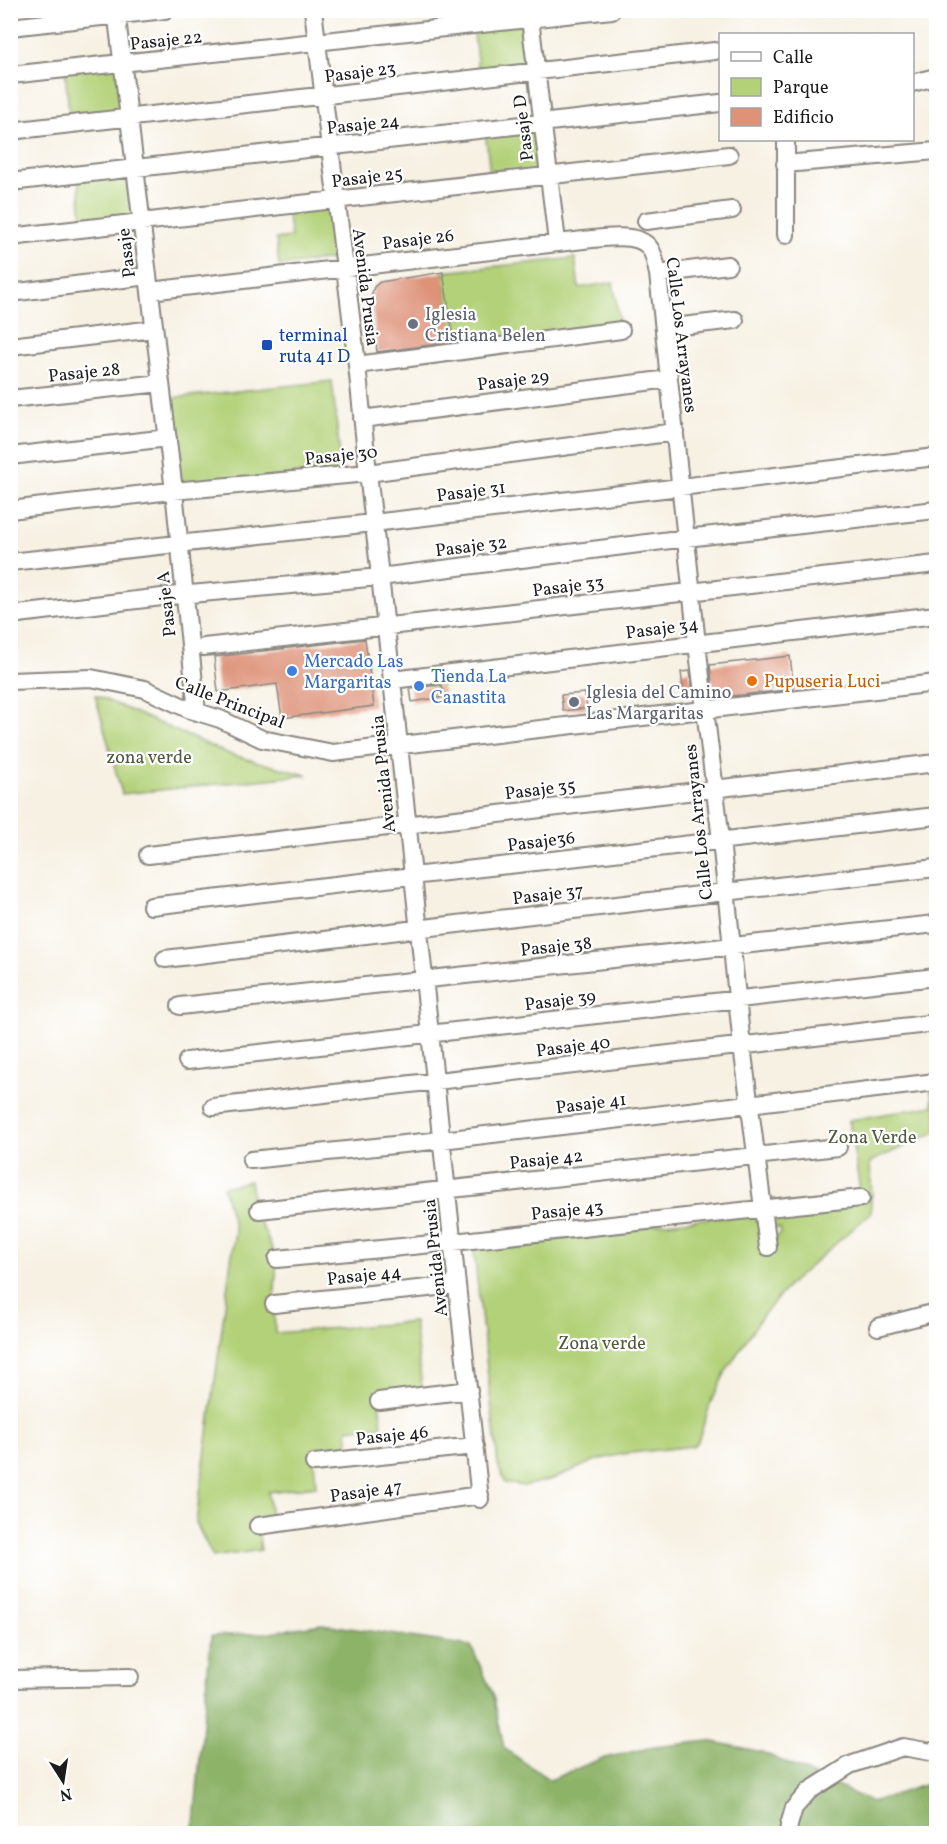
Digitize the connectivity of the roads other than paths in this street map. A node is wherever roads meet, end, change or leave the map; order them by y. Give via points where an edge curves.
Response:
1 (165, 10) edge
2 (313, 10) edge
3 (612, 10) edge
4 (116, 13) edge
5 (530, 15) edge
6 (10, 27) edge
7 (316, 43) junction
8 (715, 51) dead end
9 (122, 64) junction
10 (536, 72) junction
11 (10, 75) edge
12 (936, 77) edge
13 (914, 82) edge
14 (322, 96) junction
15 (719, 103) edge
16 (129, 118) junction
17 (542, 123) junction
18 (10, 131) edge
19 (786, 141) edge
20 (329, 147) junction
21 (936, 151) edge
22 (729, 155) dead end
23 (785, 164) junction
24 (135, 168) junction
25 (549, 176) junction
26 (10, 182) edge
27 (336, 200) junction
28 (732, 210) dead end
29 (646, 221) dead end
30 (142, 222) junction
31 (786, 234) dead end
32 (10, 237) edge
33 (557, 242) junction
34 (651, 250) joint
35 (728, 265) dead end
36 (344, 268) junction
37 (657, 274) junction
38 (149, 283) junction
39 (10, 293) edge
40 (735, 320) dead end
41 (664, 328) junction
42 (154, 329) junction
43 (621, 330) dead end
44 (10, 346) edge
45 (357, 365) junction
46 (669, 379) junction
47 (161, 383) junction
48 (10, 399) edge
49 (362, 418) junction
50 (675, 432) junction
51 (168, 438) junction
52 (10, 456) edge
53 (936, 457) edge
54 (368, 473) junction
55 (680, 486) junction
56 (174, 491) junction
57 (10, 510) edge
58 (936, 510) edge
59 (374, 523) junction
60 (686, 538) junction
61 (179, 543) junction
62 (10, 562) edge
63 (936, 564) edge
64 (380, 577) junction
65 (692, 591) junction
66 (185, 595) junction
67 (10, 615) edge
68 (936, 615) edge
69 (386, 628) junction
70 (697, 644) junction
71 (204, 647) dead end
72 (392, 680) junction
73 (10, 681) edge
74 (936, 683) edge
75 (705, 709) junction
76 (197, 712) junction
77 (399, 744) junction
78 (936, 763) edge
79 (714, 788) junction
80 (936, 816) edge
81 (408, 825) junction
82 (721, 840) junction
83 (148, 855) dead end
84 (936, 868) edge
85 (413, 876) junction
86 (725, 892) junction
87 (151, 906) dead end
88 (936, 924) edge
89 (419, 930) junction
90 (730, 946) junction
91 (165, 959) dead end
92 (936, 977) edge
93 (424, 980) junction
94 (737, 999) junction
95 (180, 1006) dead end
96 (936, 1023) edge
97 (430, 1034) junction
98 (741, 1046) junction
99 (187, 1061) dead end
100 (435, 1082) junction
101 (936, 1082) edge
102 (749, 1104) junction
103 (213, 1107) dead end
104 (441, 1140) junction
105 (838, 1147) dead end
106 (756, 1155) junction
107 (250, 1160) dead end
108 (447, 1189) junction
109 (861, 1197) dead end
110 (763, 1209) junction
111 (259, 1210) dead end
112 (453, 1242) junction
113 (768, 1247) dead end
114 (277, 1259) dead end
115 (457, 1285) junction
116 (274, 1304) dead end
117 (936, 1312) edge
118 (878, 1327) dead end
119 (469, 1390) junction
120 (379, 1401) dead end
121 (475, 1446) junction
122 (314, 1463) dead end
123 (480, 1497) joint
124 (258, 1526) dead end
125 (130, 1677) dead end
126 (10, 1679) edge
127 (936, 1750) edge
128 (788, 1833) edge

1 - 4 street
2 - 7 street, Avenida Prusia
3 - 5 street, Pasaje 22
4 - 6 street
4 - 9 street, Pasaje
5 - 7 street, Pasaje 22
5 - 10 street, Pasaje D
7 - 9 street, Pasaje 22
7 - 14 street, Avenida Prusia
8 - 10 street, Pasaje 23
9 - 11 street, Pasaje 22
9 - 16 street, Pasaje
10 - 14 street, Pasaje 23
10 - 17 street, Pasaje D
12 - 13 street
14 - 16 street, Pasaje 23
14 - 20 street, Avenida Prusia
15 - 17 street, Pasaje 24
16 - 18 street, Pasaje 23
16 - 24 street, Pasaje
17 - 20 street, Pasaje 24
17 - 25 street, Pasaje D
19 - 23 street
20 - 24 street, Pasaje 24
20 - 27 street, Avenida Prusia
21 - 23 street
22 - 25 street, Pasaje 25
23 - 31 street
24 - 26 street, Pasaje 24
24 - 30 street, Pasaje
25 - 27 street, Pasaje 25
25 - 33 street, Pasaje D
27 - 30 street, Pasaje 25
27 - 36 street, Avenida Prusia
28 - 29 street
30 - 32 street, Pasaje 25
30 - 38 street, Pasaje
33 - 34 street, Pasaje 26 via 625,237 642,242
33 - 36 street, Pasaje 26
34 - 37 street, Calle Los Arrayanes
35 - 37 street
36 - 38 street, Pasaje 26
36 - 45 street, Avenida Prusia
37 - 41 street, Calle Los Arrayanes
38 - 39 street, Pasaje 26
38 - 42 street, Pasaje
40 - 41 street
41 - 46 street, Calle Los Arrayanes
42 - 44 street
42 - 47 street, Pasaje
43 - 45 street
45 - 49 street, Avenida Prusia
46 - 49 street, Pasaje 29
46 - 50 street, Calle Los Arrayanes
47 - 48 street, Pasaje 28
47 - 51 street, Pasaje
49 - 54 street, Avenida Prusia
50 - 54 street, Pasaje 30
50 - 55 street, Calle Los Arrayanes
51 - 52 street
51 - 56 street, Pasaje
53 - 55 street, Pasaje 31
54 - 56 street, Pasaje 30
54 - 59 street, Avenida Prusia
55 - 59 street, Pasaje 31
55 - 60 street, Calle Los Arrayanes
56 - 57 street, Pasaje 30
56 - 61 street, Pasaje A
58 - 60 street, Pasaje 32
59 - 61 street, Pasaje 31
59 - 64 street, Avenida Prusia
60 - 64 street, Pasaje 32
60 - 65 street, Calle Los Arrayanes
61 - 62 street, Pasaje 31
61 - 66 street, Pasaje A
63 - 65 street, Pasaje 33
64 - 66 street, Pasaje 32
64 - 69 street, Avenida Prusia
65 - 69 street, Pasaje 33
65 - 70 street, Calle Los Arrayanes
66 - 67 street, Pasaje 32
66 - 76 street, Pasaje A
68 - 70 street, Pasaje 34
69 - 71 street, Pasaje 33
69 - 72 street, Avenida Prusia
70 - 72 street, Pasaje 34
70 - 75 street, Calle Los Arrayanes
72 - 77 street, Avenida Prusia
73 - 76 street, Calle Principal via 91,678 145,689
74 - 75 street, Calle Principal
75 - 77 street, Calle Principal
75 - 79 street, Calle Los Arrayanes
76 - 77 street, Calle Principal via 262,739 333,753
77 - 81 street, Avenida Prusia
78 - 79 street, Pasaje 35
79 - 81 street, Pasaje 35
79 - 82 street, Calle Los Arrayanes
80 - 82 street, Pasaje36
81 - 83 street, Pasaje 35
81 - 85 street, Avenida Prusia
82 - 85 street, Pasaje36
82 - 86 street, Calle Los Arrayanes
84 - 86 street, Pasaje 37
85 - 87 street, Pasaje36
85 - 89 street, Avenida Prusia
86 - 89 street, Pasaje 37
86 - 90 street, Calle Los Arrayanes
88 - 90 street, Pasaje 38
89 - 91 street, Pasaje 37
89 - 93 street, Avenida Prusia
90 - 93 street, Pasaje 38
90 - 94 street, Calle Los Arrayanes
92 - 94 street, Pasaje 39
93 - 95 street, Pasaje 38
93 - 97 street, Avenida Prusia
94 - 97 street, Pasaje 39
94 - 98 street, Calle Los Arrayanes
96 - 98 street, Pasaje 40
97 - 99 street, Pasaje 39
97 - 100 street, Avenida Prusia
98 - 100 street, Pasaje 40
98 - 102 street, Calle Los Arrayanes
100 - 103 street, Pasaje 40
100 - 104 street, Avenida Prusia
101 - 102 street, Pasaje 41
102 - 104 street, Pasaje 41
102 - 106 street, Calle Los Arrayanes
104 - 107 street, Pasaje 41
104 - 108 street, Avenida Prusia
105 - 106 street, Pasaje 42
106 - 108 street, Pasaje 42
106 - 110 street, Calle Los Arrayanes
108 - 111 street, Pasaje 42
108 - 112 street, Avenida Prusia
109 - 110 street, Pasaje 43
110 - 112 street, Pasaje 43
110 - 113 street, Calle Los Arrayanes
112 - 114 street, Pasaje 43
112 - 115 street, Avenida Prusia
115 - 116 street, Pasaje 44
115 - 119 street, Avenida Prusia
117 - 118 street
119 - 120 street
119 - 121 street, Avenida Prusia
121 - 122 street, Pasaje 46
121 - 123 street, Avenida Prusia
123 - 124 street, Pasaje 47
125 - 126 street
127 - 128 street via 903,1747 850,1765 809,1791 794,1808

